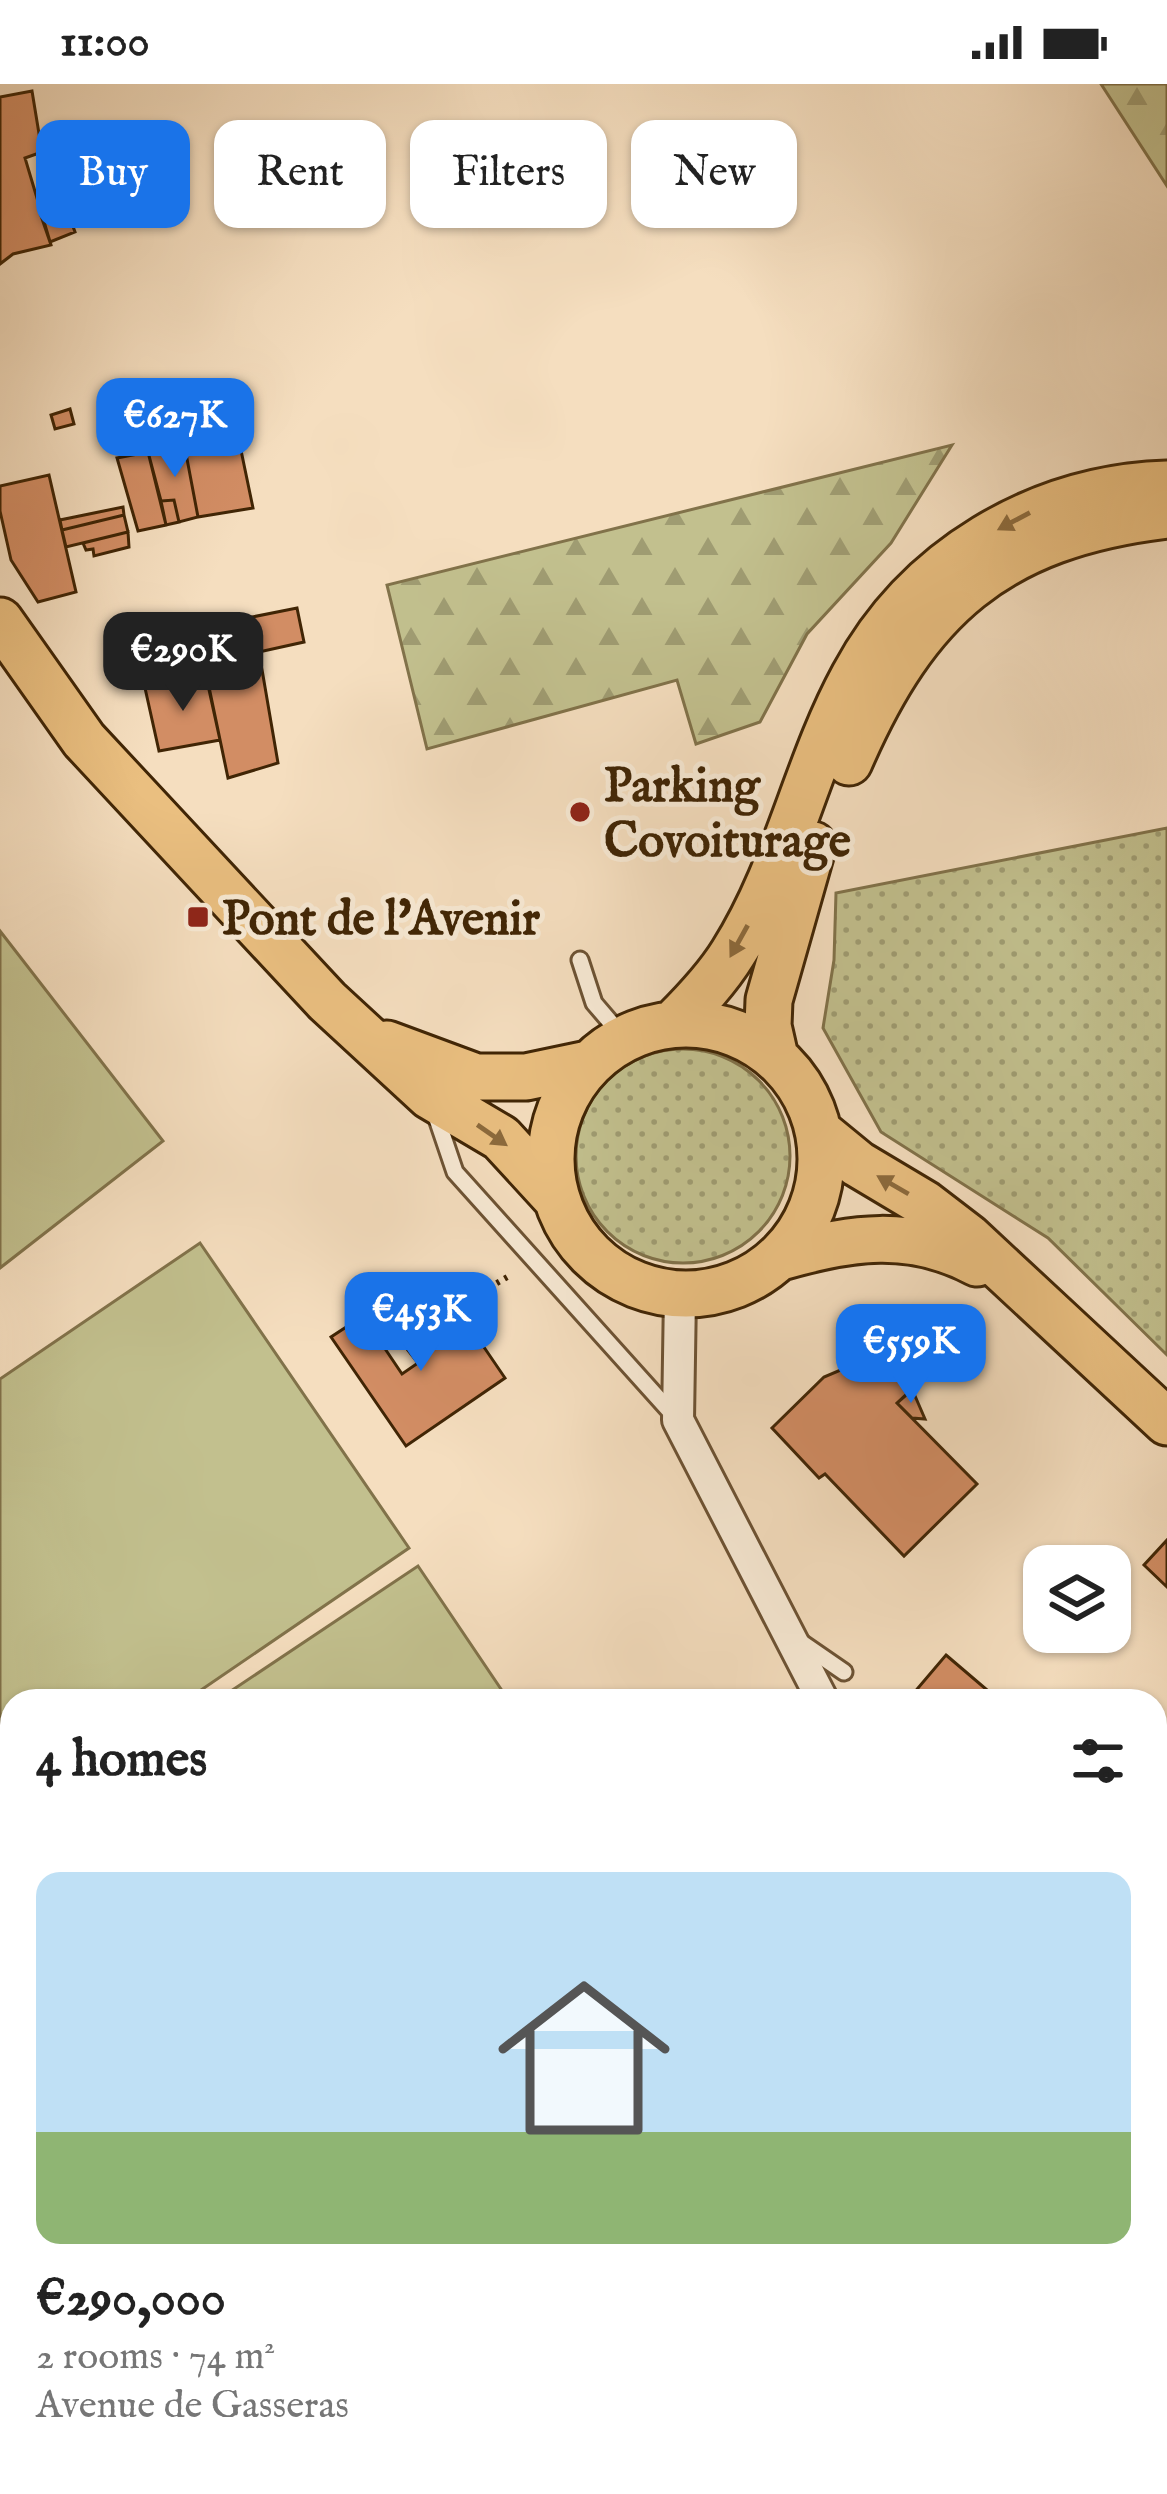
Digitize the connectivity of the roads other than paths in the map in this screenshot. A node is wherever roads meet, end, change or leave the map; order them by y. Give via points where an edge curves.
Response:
1 (1167, 484) edge
2 (1167, 515) edge
3 (0, 621) edge
4 (580, 960) dead end
5 (674, 1023) junction
6 (368, 1037) junction
7 (606, 1051) junction
8 (775, 1057) junction
9 (430, 1096) junction
10 (819, 1132) junction
11 (556, 1198) junction
12 (781, 1257) junction
13 (1017, 1284) junction
14 (680, 1294) junction
15 (678, 1420) junction
16 (1167, 1422) edge
17 (791, 1636) junction
18 (844, 1672) dead end
19 (817, 1689) edge

1 -> 5 main road via 1116,485 1030,512 968,546 900,607 854,674 734,953
2 - 8 main road via 1067,533 1022,554 982,576 908,650 807,858 769,1000
3 - 6 main road via 85,740
4 - 7 lane
5 - 7 main road
5 - 8 main road via 745,1036
6 - 7 main road via 476,1077 526,1077
6 - 9 main road
7 - 11 main road via 571,1087 555,1127
8 - 10 main road via 795,1078
9 -> 11 main road via 501,1138
9 - 15 lane via 455,1172
10 - 12 main road via 816,1200
13 -> 10 main road via 953,1226
11 - 14 main road via 574,1236 603,1266 639,1286
12 - 13 main road via 865,1238 909,1238 951,1249
12 - 14 main road via 716,1292
13 - 16 main road
14 - 15 street
15 - 17 street
17 - 18 lane
17 - 19 street

